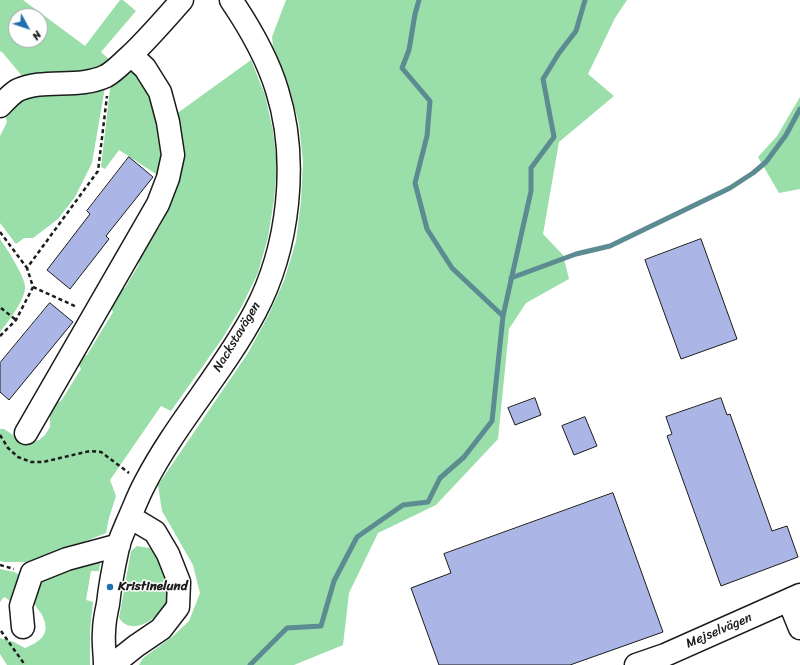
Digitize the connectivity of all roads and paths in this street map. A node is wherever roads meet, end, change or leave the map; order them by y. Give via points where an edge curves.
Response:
1 (182, 0) edge
2 (231, 0) edge
3 (131, 55) junction
4 (106, 76) junction
5 (0, 106) edge
6 (0, 232) edge
7 (27, 268) junction
8 (33, 286) junction
9 (1, 308) dead end
10 (94, 315) junction
11 (16, 320) junction
12 (0, 336) edge
13 (26, 433) dead end
14 (0, 435) edge
15 (130, 473) dead end
16 (130, 517) junction
17 (118, 545) junction
18 (794, 598) edge
19 (23, 627) dead end
20 (800, 628) edge
21 (1, 631) edge
22 (25, 665) edge
23 (105, 665) edge
24 (112, 665) edge
25 (636, 665) edge

1 - 3 street
2 - 16 street, Nackstavägen via 264,54 278,90 286,128 288,194 280,242 270,277 255,311 236,344 166,446 144,484
3 - 4 street
3 - 10 street via 145,68 160,92 173,155 158,204
4 - 5 street via 66,84 41,84 18,90
4 - 7 path via 107,90 98,171
6 - 7 path
7 - 8 path
8 - 10 path
8 - 11 path
9 - 11 path
10 - 13 street
11 - 12 path
14 - 15 path via 8,448 18,457 31,462 43,462 90,451 101,452
16 - 17 street, Nackstavägen
16 - 24 street via 155,532 168,554 179,582 178,607 161,629
17 - 19 street via 67,559 32,573 21,606
17 - 23 street, Nackstavägen via 104,631
18 - 20 street
18 - 25 street, Mejselvägen
21 - 22 path

